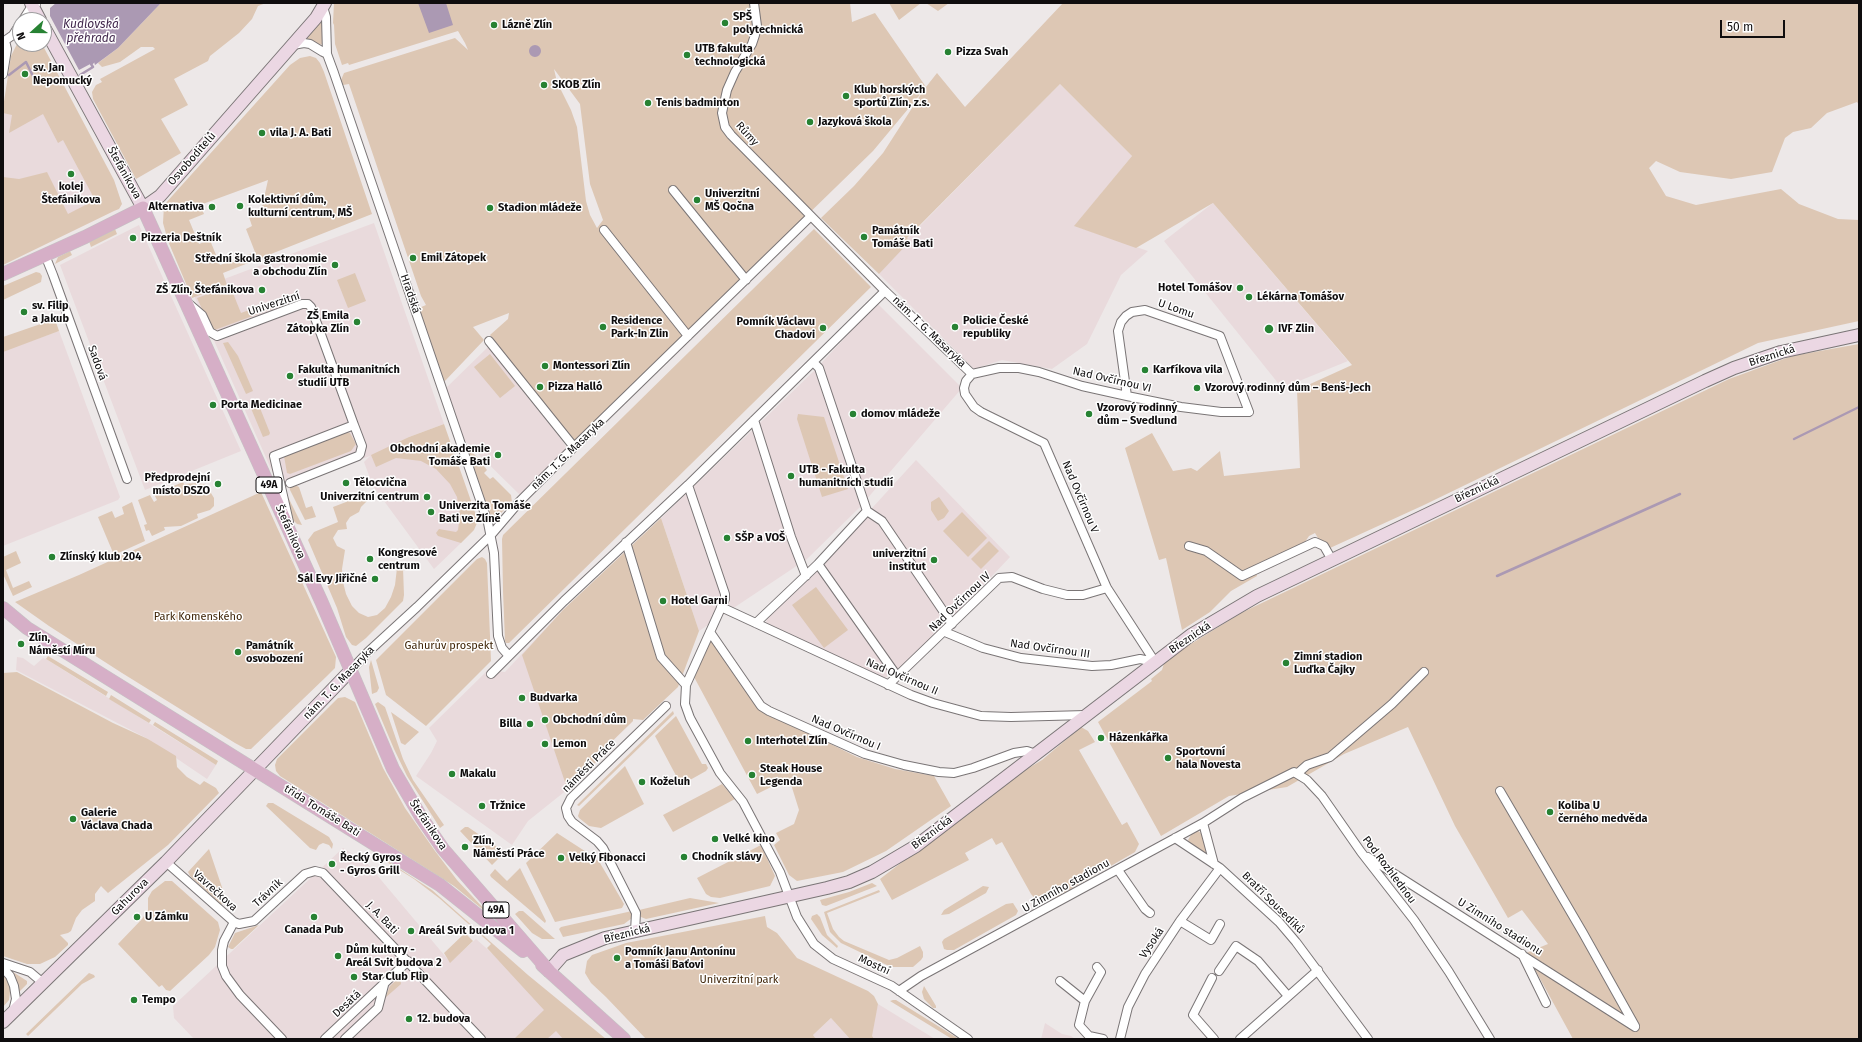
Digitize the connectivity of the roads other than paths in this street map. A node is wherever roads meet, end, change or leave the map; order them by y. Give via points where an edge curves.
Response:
1 (754, 3) edge
2 (324, 5) edge
3 (12, 36) edge
4 (4, 42) edge
5 (52, 42) edge
6 (293, 45) junction
7 (327, 54) junction
8 (3, 74) edge
9 (673, 190) dead end
10 (143, 208) junction
11 (811, 216) junction
12 (604, 230) dead end
13 (45, 255) junction
14 (3, 274) edge
15 (746, 280) junction
16 (885, 291) junction
17 (185, 300) junction
18 (1859, 335) edge
19 (688, 336) junction
20 (489, 341) dead end
21 (814, 362) junction
22 (972, 374) junction
23 (1127, 396) junction
24 (1249, 412) joint
25 (754, 420) junction
26 (354, 425) junction
27 (574, 447) junction
28 (127, 478) dead end
29 (290, 483) dead end
30 (688, 485) junction
31 (867, 511) junction
32 (491, 535) junction
33 (292, 536) junction
34 (626, 542) junction
35 (1189, 546) dead end
36 (1332, 560) junction
37 (818, 564) junction
38 (806, 576) junction
39 (1107, 588) junction
40 (721, 607) junction
41 (3, 608) edge
42 (756, 623) junction
43 (952, 624) junction
44 (710, 632) junction
45 (945, 632) junction
46 (508, 656) junction
47 (1155, 662) junction
48 (351, 670) junction
49 (1424, 672) dead end
50 (491, 674) dead end
51 (897, 676) junction
52 (686, 685) junction
53 (888, 685) junction
54 (666, 706) dead end
55 (1086, 715) junction
56 (1036, 754) junction
57 (255, 768) junction
58 (1298, 773) junction
59 (1500, 791) dead end
60 (1203, 823) junction
61 (1175, 838) junction
62 (1361, 852) junction
63 (166, 862) junction
64 (1217, 866) junction
65 (1118, 870) junction
66 (314, 871) joint
67 (789, 897) junction
68 (1150, 913) dead end
69 (1180, 921) junction
70 (234, 922) junction
71 (1220, 924) dead end
72 (635, 931) junction
73 (1522, 954) junction
74 (408, 961) junction
75 (3, 962) edge
76 (1097, 967) dead end
77 (3, 968) edge
78 (1318, 970) junction
79 (549, 971) junction
80 (1219, 971) dead end
81 (1212, 978) dead end
82 (1060, 981) dead end
83 (43, 983) junction
84 (384, 985) junction
85 (899, 991) junction
86 (1288, 996) junction
87 (1086, 1001) junction
88 (1546, 1003) dead end
89 (6, 1019) edge
90 (282, 1039) edge
91 (325, 1039) edge
92 (345, 1039) edge
93 (481, 1039) edge
94 (624, 1039) edge
95 (968, 1039) edge
96 (1103, 1039) edge
97 (1120, 1039) edge
98 (1214, 1039) edge
99 (1242, 1039) edge
100 (1368, 1039) edge
101 (1490, 1039) edge

1 - 11 street, Růmy via 757,26 755,35 727,90 723,120 731,135
2 - 6 main road, Hradská
2 - 7 street, Hradská
3 - 4 street
4 - 8 street via 7,49
5 - 10 main road, Štefánikova
6 - 7 street via 310,44
6 - 10 main road, Osvoboditelů via 160,196
7 - 32 street, Hradská
9 - 15 street
10 - 13 main road, Osvoboditelů
10 - 17 main road, Štefánikova / 49A
11 - 15 street, nám. T. G. Masaryka
11 - 16 street, nám. T. G. Masaryka
12 - 19 street
13 - 14 main road, Osvoboditelů
13 - 28 street, Sadová
15 - 19 street, nám. T. G. Masaryka
16 - 21 street, nám. T. G. Masaryka
16 - 22 street, nám. T. G. Masaryka
17 - 26 street, Univerzitní via 202,315 210,332 216,336 302,304 310,305
17 - 33 main road, Štefánikova / 49A
18 - 36 main road, Březnická via 1781,352 1716,376
19 - 27 street, nám. T. G. Masaryka
20 - 27 street
21 - 25 street, nám. T. G. Masaryka
21 - 31 street via 819,368
22 - 23 street, Nad Ovčírnou VI via 999,368 1019,368
22 - 39 street, Nad Ovčírnou V via 964,388 974,407 1041,440 1046,447
23 - 24 street, Nad Ovčírnou VI via 1197,409
23 - 24 street, U Lomu via 1118,331 1126,316 1132,312 1146,310 1220,336
25 - 30 street, nám. T. G. Masaryka
25 - 38 street
26 - 29 street, Univerzitní via 362,446 358,456
26 - 33 street via 274,456
27 - 32 street, nám. T. G. Masaryka via 520,501
30 - 34 street, nám. T. G. Masaryka
30 - 40 street via 725,594
31 - 37 street
31 - 43 street via 882,520
32 - 46 street, Hradská via 498,636
32 - 48 street, nám. T. G. Masaryka
33 - 48 main road, Štefánikova / 49A
34 - 46 street, nám. T. G. Masaryka
34 - 52 street via 661,657
35 - 36 street via 1206,552 1242,576 1315,542 1324,546
36 - 47 main road, Březnická via 1238,607 1191,635
37 - 38 street
37 - 51 street
38 - 42 street
39 - 43 street, Nad Ovčírnou IV via 1083,595 1067,595 1012,577 1003,577 995,581
39 - 47 street, Nad Ovčírnou V
40 - 42 street, Nad Ovčírnou II
40 - 44 street
41 - 57 main road, třída Tomáše Bati / 49A via 27,628
42 - 53 street, Nad Ovčírnou II
43 - 45 street, Nad Ovčírnou IV
44 - 52 street
44 - 56 street, Nad Ovčírnou I via 761,706 864,754 904,765 954,773 1014,753 1027,751
45 - 47 street, Nad Ovčírnou III via 983,648 1021,658 1092,666 1140,659
45 - 51 street, Nad Ovčírnou IV
46 - 50 street, nám. T. G. Masaryka
47 - 55 main road, Březnická
48 - 57 main road, nám. T. G. Masaryka
48 - 79 main road, Štefánikova / 49A via 393,769 421,817 455,864
49 - 58 street via 1392,704 1330,757 1307,765
51 - 53 street, Nad Ovčírnou IV
52 - 67 street via 685,704 690,718 720,773 743,802 780,872
53 - 55 street, Nad Ovčírnou II via 933,704 981,716
54 - 72 street, náměstí Práce via 571,798 566,808 569,818 597,841 605,852 636,913
55 - 56 main road, Březnická
56 - 67 main road, Březnická via 916,846 883,867 849,882
57 - 63 main road, Gahurova
57 - 79 main road, třída Tomáše Bati / 49A via 440,885
58 - 60 street, U Zimního stadionu via 1289,774 1242,798
58 - 62 street, Pod Rozhlednou via 1322,796
59 - 73 street, U Zimního stadionu via 1635,1027
60 - 61 street, U Zimního stadionu
60 - 64 street
61 - 64 street, Bratří Sousedíků
61 - 65 street, U Zimního stadionu
62 - 73 street, U Zimního stadionu
62 - 101 street, Pod Rozhlednou via 1414,920
63 - 70 street, Vavrečkova
63 - 83 main road, Gahurova
64 - 69 street, Vysoká
64 - 78 street, Bratří Sousedíků via 1279,922
65 - 68 street
65 - 85 street, U Zimního stadionu via 921,976
66 - 70 street, Trávník via 302,876 254,921 243,924
66 - 74 street, J. A. Bati via 323,873
67 - 72 main road, Březnická
67 - 85 street, Mostní via 804,931 818,949
69 - 71 street via 1211,940
69 - 97 street, Vysoká via 1145,974 1128,1007
70 - 90 street, Vavrečkova via 222,950 222,966 226,976 240,995
72 - 79 main road, Březnická via 605,938 570,951 557,960
73 - 88 street
74 - 84 street, Desátá
74 - 93 street, J. A. Bati
75 - 83 street via 30,972
76 - 87 street via 1101,972
77 - 89 street via 12,981 16,999
78 - 86 street
78 - 100 street, Bratří Sousedíků
79 - 94 main road, třída Tomáše Bati / 49A
80 - 86 street via 1236,946 1258,961
81 - 98 street via 1193,1015
82 - 87 street
83 - 89 main road, Gahurova
84 - 91 street, Desátá
84 - 92 street via 378,1008
85 - 95 street, Mostní
86 - 99 street
87 - 96 street via 1079,1025 1089,1036

